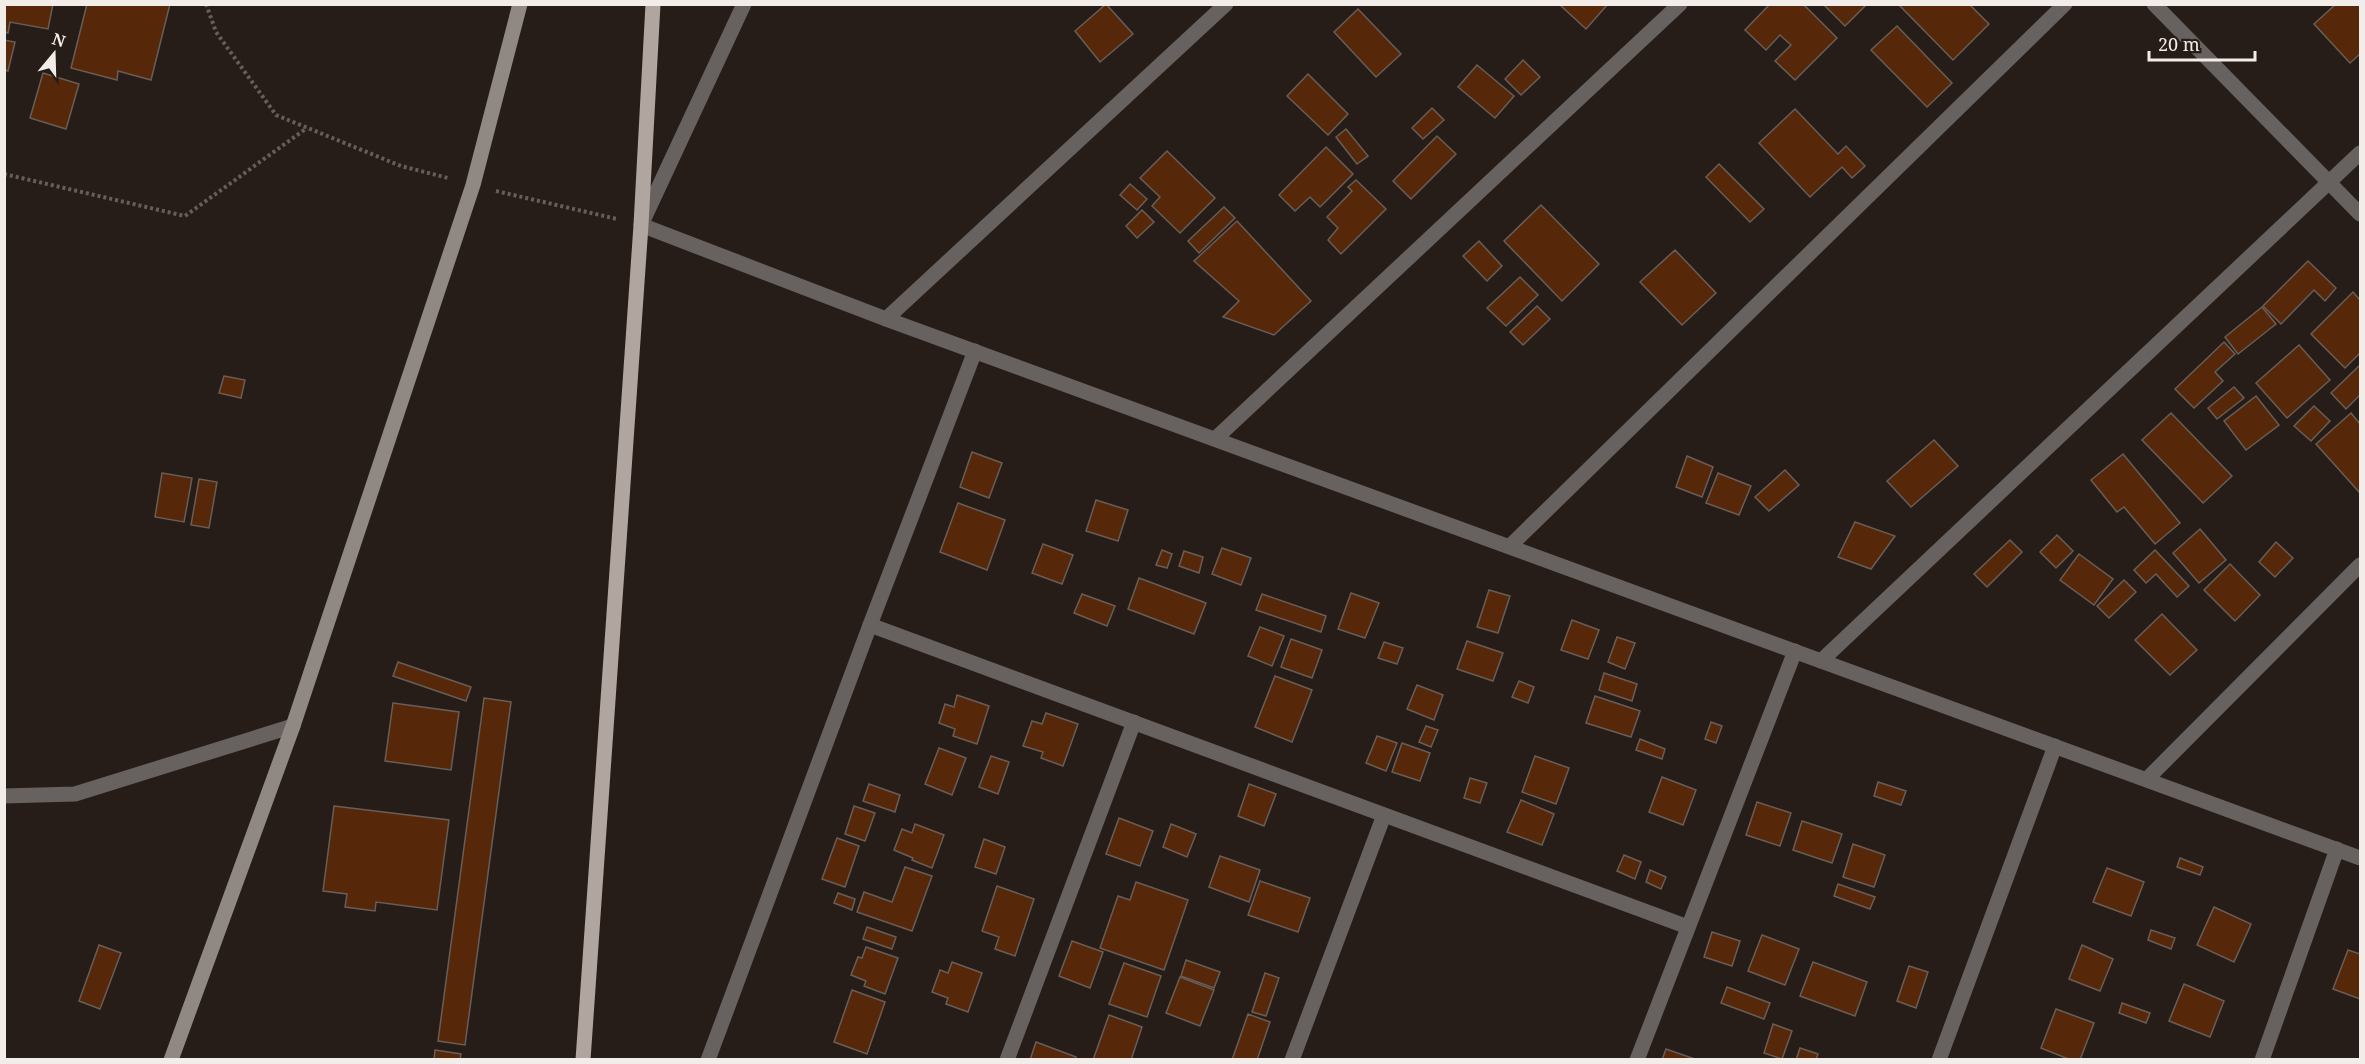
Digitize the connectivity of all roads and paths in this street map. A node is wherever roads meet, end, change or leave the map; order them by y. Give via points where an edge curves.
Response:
1 (206, 4) edge
2 (520, 4) edge
3 (653, 4) edge
4 (744, 4) edge
5 (1226, 4) edge
6 (1680, 4) edge
7 (2065, 4) edge
8 (2154, 4) edge
9 (308, 128) junction
10 (2361, 153) edge
11 (4, 174) edge
12 (2329, 183) junction
13 (474, 185) junction
14 (2361, 214) edge
15 (641, 225) junction
16 (886, 319) junction
17 (975, 351) junction
18 (1215, 439) junction
19 (1510, 546) junction
20 (2361, 566) edge
21 (870, 625) junction
22 (1795, 651) junction
23 (1821, 661) junction
24 (1134, 722) junction
25 (293, 726) junction
26 (2055, 746) junction
27 (2147, 779) junction
28 (4, 796) edge
29 (1384, 815) junction
30 (2337, 849) junction
31 (2361, 858) edge
32 (1688, 927) junction
33 (171, 1059) edge
34 (583, 1059) edge
35 (708, 1059) edge
36 (1007, 1059) edge
37 (1292, 1059) edge
38 (1637, 1059) edge
39 (1939, 1059) edge
40 (2262, 1059) edge

1 - 9 path via 216,32 276,116
2 - 13 street
3 - 15 main road
4 - 15 street
5 - 16 street
6 - 18 street
7 - 19 street
8 - 12 street
9 - 11 path via 185,216
9 - 13 path via 401,166
10 - 12 street
12 - 14 street
12 - 23 street
13 - 15 path
13 - 25 street
15 - 16 street
15 - 34 main road
16 - 17 street
17 - 18 street
17 - 21 street
18 - 19 street
19 - 22 street
20 - 27 street
21 - 24 street
21 - 35 street
22 - 23 street
22 - 32 street
23 - 26 street
24 - 29 street
24 - 36 street
25 - 28 street via 75,794
25 - 33 street
26 - 27 street
26 - 39 street
27 - 30 street
29 - 32 street
29 - 37 street
30 - 31 street
30 - 40 street
32 - 38 street

